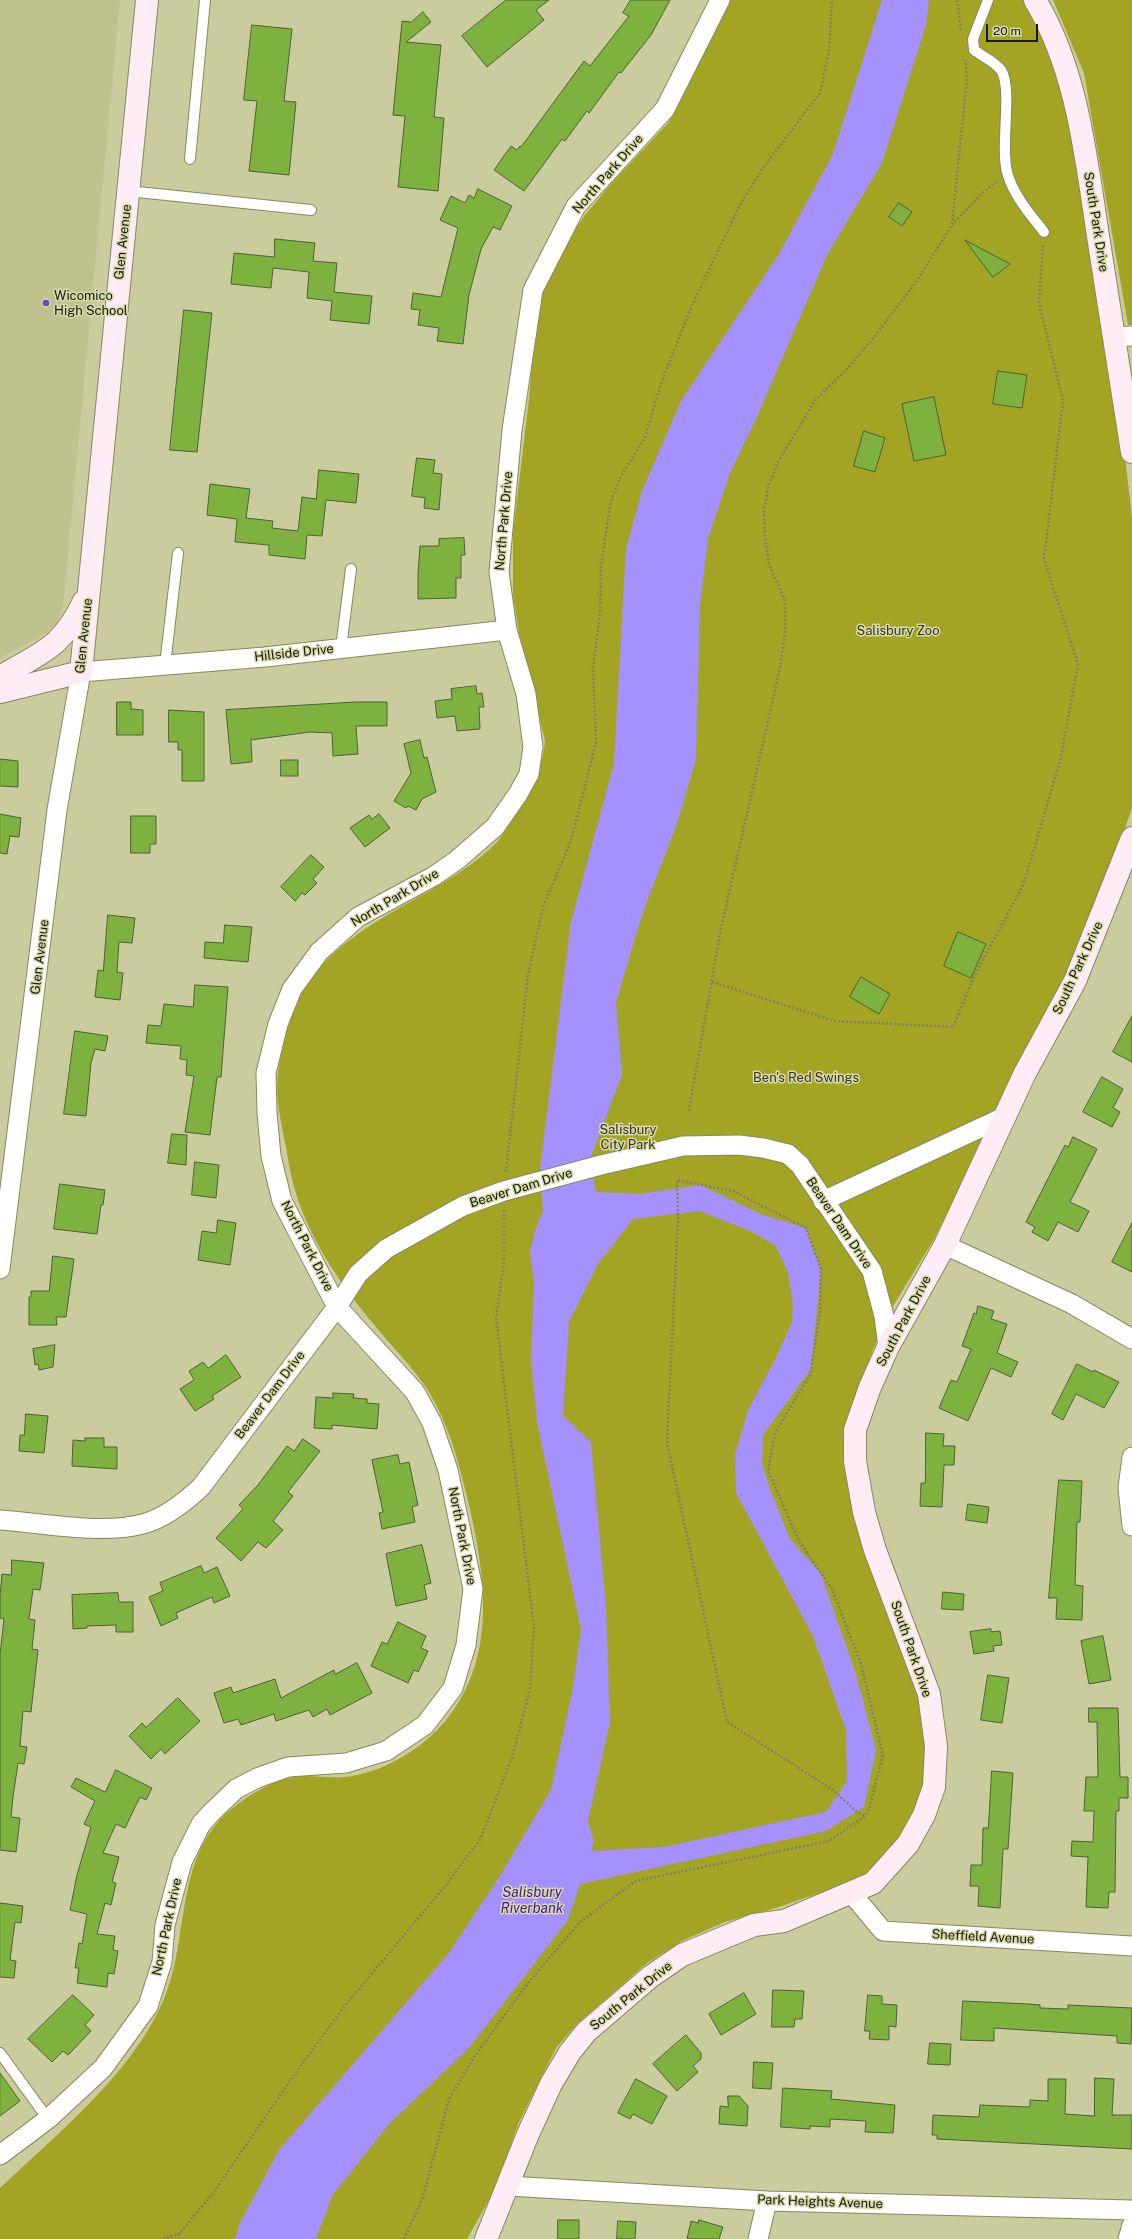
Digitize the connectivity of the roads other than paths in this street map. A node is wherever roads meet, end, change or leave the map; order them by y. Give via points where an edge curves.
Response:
1 (147, 0) edge
2 (205, 0) edge
3 (720, 0) edge
4 (988, 0) edge
5 (1035, 0) edge
6 (190, 160) dead end
7 (128, 191) junction
8 (311, 210) dead end
9 (1044, 232) road end
10 (1123, 336) edge
11 (1132, 452) edge
12 (178, 554) dead end
13 (351, 569) dead end
14 (88, 592) junction
15 (507, 630) junction
16 (341, 648) junction
17 (165, 665) junction
18 (81, 672) junction
19 (0, 677) edge
20 (0, 692) edge
21 (1132, 838) edge
22 (1006, 1116) junction
23 (823, 1201) junction
24 (945, 1245) junction
25 (0, 1269) edge
26 (337, 1307) junction
27 (1132, 1339) edge
28 (888, 1347) junction
29 (1132, 1457) edge
30 (0, 1520) edge
31 (1132, 1526) edge
32 (852, 1894) junction
33 (1132, 1946) edge
34 (0, 2053) edge
35 (48, 2119) junction
36 (0, 2155) edge
37 (508, 2186) junction
38 (767, 2201) junction
39 (1132, 2210) edge
40 (1132, 2225) edge
41 (486, 2239) edge
42 (758, 2239) edge
43 (1128, 2239) edge

1 - 7 street, Glen Avenue
2 - 6 lane
3 - 15 street, North Park Drive via 664,109 576,206 533,290 512,430 499,572
4 - 9 lane via 973,39 974,50 1000,70 1007,86 1004,134 1007,173 1019,199
5 - 10 street, South Park Drive via 1046,20 1071,86
7 - 8 lane
7 - 14 street, Glen Avenue
10 - 11 street, South Park Drive
12 - 17 lane
13 - 16 lane
14 - 18 street, Glen Avenue
14 - 19 street via 76,619 60,640
15 - 16 street, Hillside Drive
15 - 26 street, North Park Drive via 526,694 533,747 529,774 518,794 495,827 457,860 434,876 358,917 319,952 292,989 278,1024 266,1073 271,1156 282,1200
16 - 17 street, Hillside Drive
17 - 18 street, Hillside Drive
18 - 20 street
18 - 25 street, Glen Avenue via 57,810
21 - 22 street, South Park Drive via 1075,981 1025,1073
22 - 23 street
22 - 24 street, South Park Drive
23 - 26 street, Beaver Dam Drive via 800,1165 788,1154 739,1145 683,1146 539,1181 463,1206 386,1249 358,1274
23 - 28 street, Beaver Dam Drive via 872,1271 884,1316
24 - 27 street via 1072,1304
24 - 28 street, South Park Drive
26 - 30 street, Beaver Dam Drive via 201,1487 182,1505 143,1524 105,1529
26 - 35 street, North Park Drive via 415,1392 432,1424 448,1470 473,1589 466,1645 453,1688 425,1725 386,1751 346,1763 288,1767 236,1789 211,1812 201,1824 182,1862 165,1925 162,1962 148,2006 103,2068
28 - 32 street, South Park Drive via 855,1430 855,1461 864,1512 875,1550 929,1694 936,1759 934,1787 924,1815 908,1844 873,1883
29 - 31 street via 1128,1488
32 - 33 street, Sheffield Avenue via 884,1931
32 - 37 street, South Park Drive via 784,1921 754,1925 682,1955 616,2005 586,2032 566,2058 528,2134
34 - 35 lane
35 - 36 street, North Park Drive
37 - 38 street, Park Heights Avenue
37 - 41 street, South Park Drive
38 - 39 street, Park Heights Avenue
38 - 42 street
40 - 43 street

